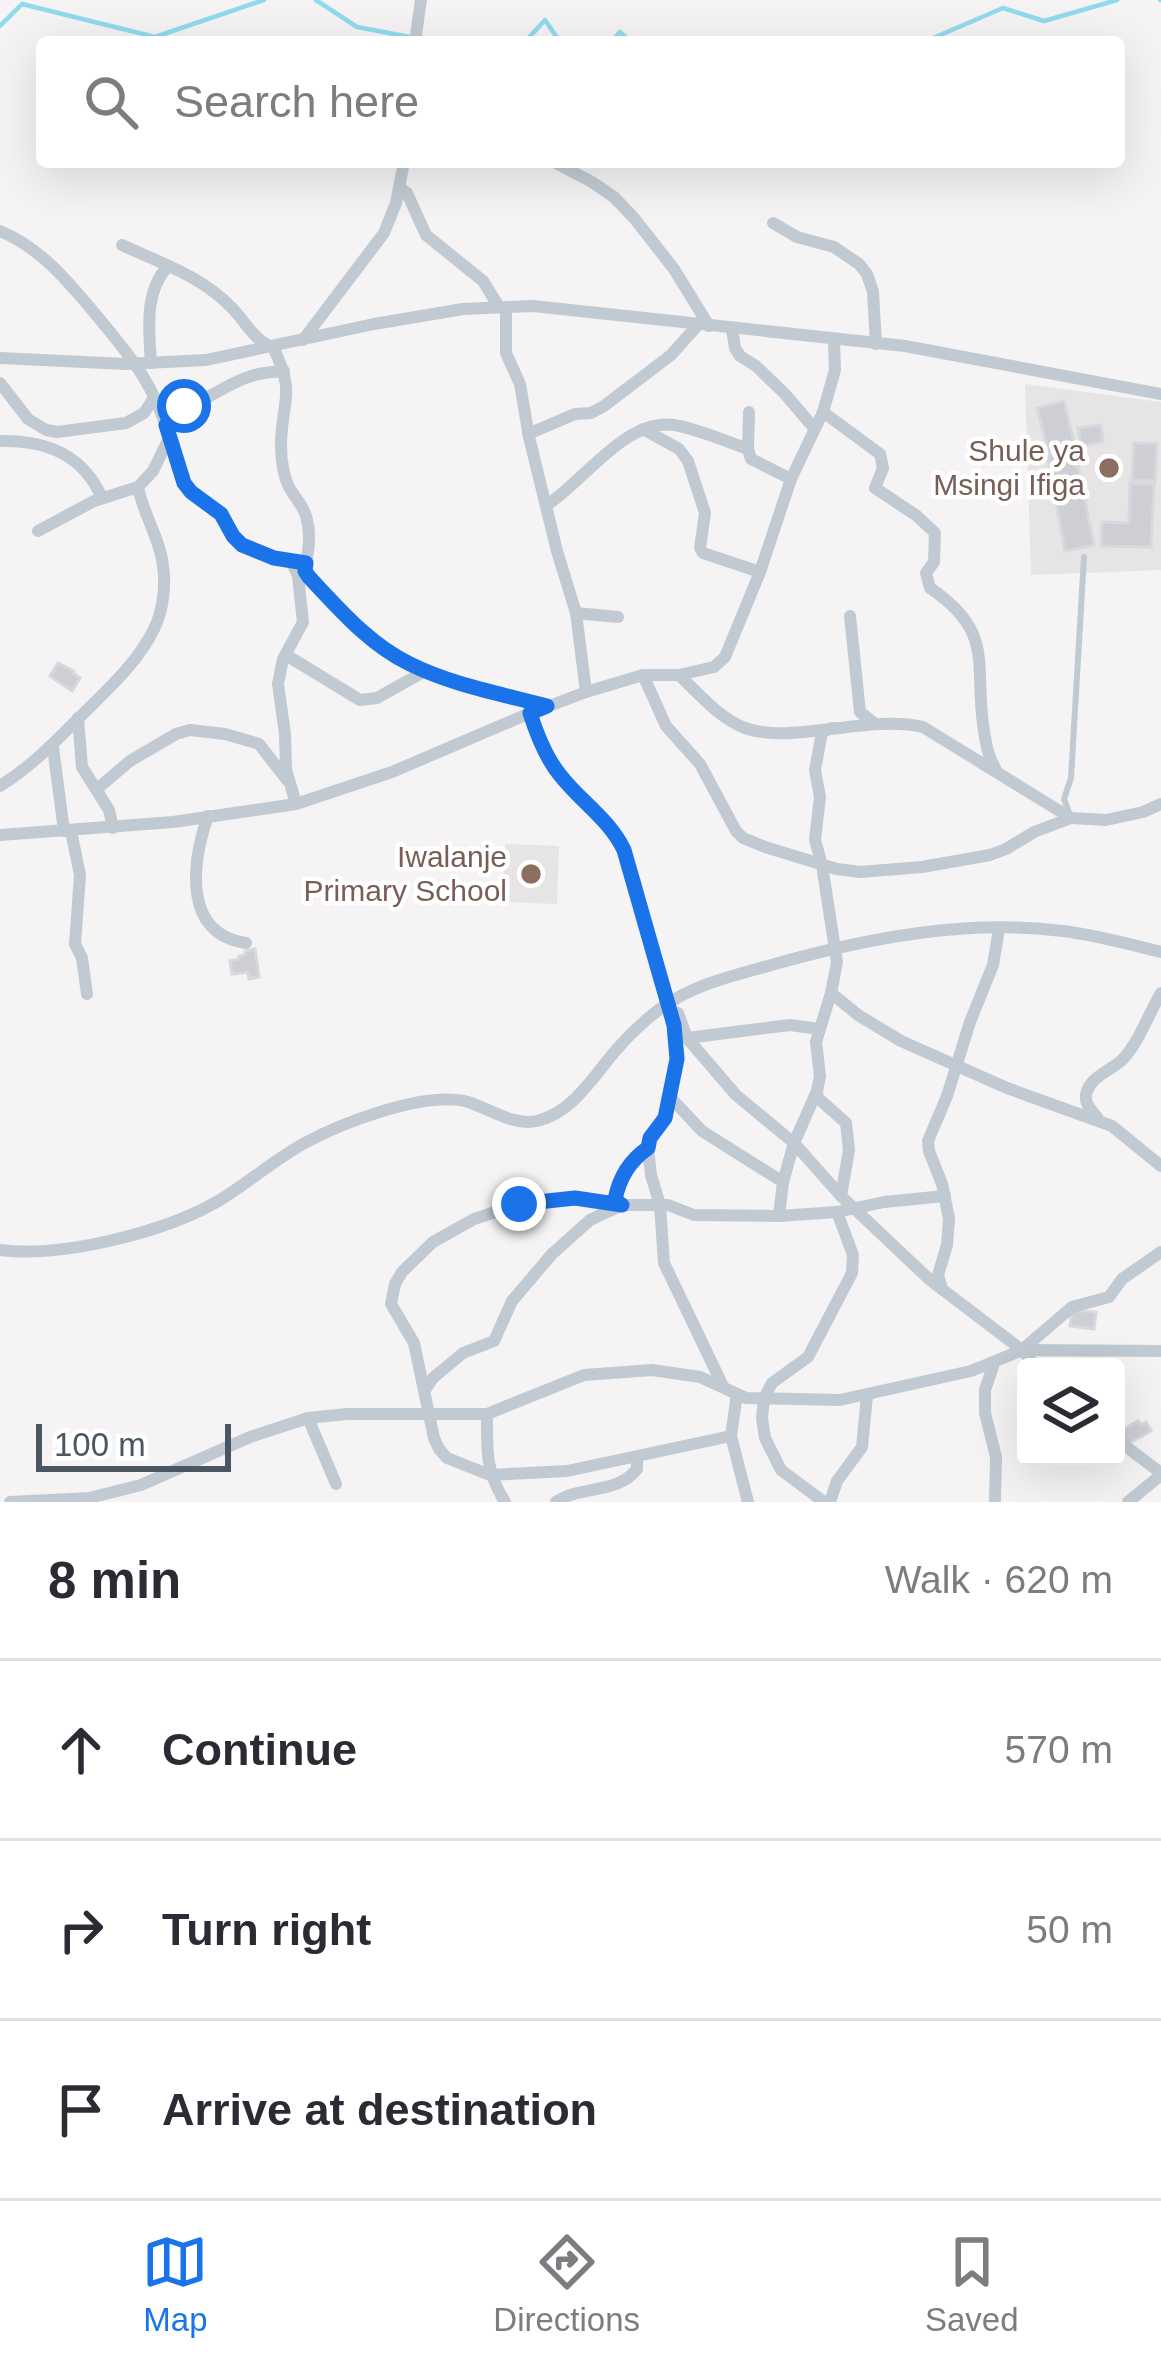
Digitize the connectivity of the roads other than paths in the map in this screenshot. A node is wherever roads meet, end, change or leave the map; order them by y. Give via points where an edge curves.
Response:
1 (421, 0) edge
2 (417, 36) edge
3 (403, 168) edge
4 (565, 168) edge
5 (400, 188) junction
6 (772, 223) dead end
7 (0, 231) edge
8 (122, 245) dead end
9 (167, 267) junction
10 (502, 307) junction
11 (703, 326) junction
12 (732, 329) junction
13 (303, 340) junction
14 (834, 340) junction
15 (876, 344) junction
16 (273, 347) junction
17 (0, 358) edge
18 (144, 364) junction
19 (284, 371) junction
20 (0, 383) edge
21 (1161, 394) edge
22 (154, 398) junction
23 (749, 412) dead end
24 (823, 412) junction
25 (814, 428) junction
26 (643, 429) junction
27 (168, 432) junction
28 (528, 434) junction
29 (0, 441) edge
30 (748, 449) junction
31 (791, 479) junction
32 (138, 487) junction
33 (102, 498) junction
34 (547, 505) junction
35 (38, 531) dead end
36 (1084, 557) dead end
37 (299, 563) junction
38 (760, 572) junction
39 (576, 613) junction
40 (850, 616) dead end
41 (618, 617) dead end
42 (286, 655) junction
43 (425, 671) junction
44 (643, 675) junction
45 (680, 675) junction
46 (586, 692) junction
47 (547, 706) junction
48 (530, 713) junction
49 (78, 718) junction
50 (874, 723) junction
51 (832, 728) junction
52 (53, 746) junction
53 (999, 775) junction
54 (288, 782) junction
55 (0, 786) edge
56 (97, 789) junction
57 (296, 804) junction
58 (1161, 804) edge
59 (208, 816) junction
60 (1071, 818) junction
61 (112, 828) junction
62 (68, 831) junction
63 (0, 835) edge
64 (822, 865) junction
65 (999, 929) junction
66 (246, 943) dead end
67 (836, 947) junction
68 (1161, 952) edge
69 (831, 993) junction
70 (1161, 993) edge
71 (87, 994) dead end
72 (670, 1002) junction
73 (819, 1029) junction
74 (687, 1038) junction
75 (958, 1064) junction
76 (817, 1091) junction
77 (671, 1098) junction
78 (1100, 1121) junction
79 (794, 1144) junction
80 (648, 1148) junction
81 (1161, 1166) edge
82 (783, 1182) junction
83 (841, 1196) junction
84 (945, 1196) junction
85 (622, 1205) junction
86 (660, 1205) junction
87 (855, 1210) junction
88 (837, 1212) junction
89 (779, 1216) junction
90 (0, 1250) edge
91 (1161, 1252) edge
92 (942, 1290) junction
93 (1022, 1350) junction
94 (1161, 1351) edge
95 (1029, 1358) edge
96 (994, 1363) junction
97 (723, 1388) junction
98 (425, 1390) junction
99 (737, 1394) junction
100 (867, 1396) junction
101 (764, 1398) junction
102 (430, 1413) junction
103 (487, 1414) junction
104 (308, 1418) junction
105 (731, 1436) junction
106 (1125, 1446) edge
107 (637, 1456) junction
108 (1161, 1474) edge
109 (490, 1475) junction
110 (336, 1484) dead end
111 (87, 1500) edge
112 (10, 1502) edge
113 (505, 1502) edge
114 (556, 1502) edge
115 (748, 1502) edge
116 (827, 1502) edge
117 (995, 1502) edge
118 (1128, 1502) edge

1 - 2 street
3 - 5 street
4 - 11 street via 634,218 674,269
5 - 10 street via 426,235
5 - 13 street via 376,245
6 - 15 street via 859,264 873,292
7 - 18 street via 49,263
8 - 9 street
9 - 16 street via 203,283
9 - 18 street via 153,292
10 - 11 street
10 - 13 street
10 - 28 street
11 - 12 street
11 - 28 street via 604,406
12 - 14 street
12 - 25 street via 740,356
13 - 16 street
14 - 15 street
14 - 24 street
15 - 21 street
16 - 18 street
16 - 19 street
17 - 18 street
18 - 22 street
19 - 27 street via 234,381 180,407
19 - 37 street via 281,446 310,546
20 - 22 street via 28,419 57,432 126,424
22 - 27 street
23 - 30 street
24 - 25 street
24 - 53 street via 880,454 875,488 934,533 927,583 960,613 977,644 982,720
25 - 31 street
26 - 30 street via 674,425
26 - 34 street
26 - 38 street via 688,461 705,514 703,553
27 - 32 street
27 - 37 street via 184,483 242,545
28 - 34 street
29 - 33 street via 67,454
30 - 31 street via 754,463
31 - 38 street
32 - 33 street
32 - 49 street via 164,568 160,615 143,649
33 - 35 street
34 - 39 street
36 - 60 lane via 1064,799
37 - 42 street via 303,622
37 - 43 street via 356,626
38 - 45 street via 723,659
39 - 41 street
39 - 46 street
40 - 50 street via 860,712
42 - 43 street via 360,700
42 - 54 street via 278,684
43 - 47 street
44 - 45 street
44 - 46 street
44 - 64 street via 665,726 700,764 739,835
45 - 51 street via 749,729
46 - 47 street
47 - 48 street
48 - 57 street
48 - 72 street via 562,778 619,839
49 - 52 street
49 - 56 street via 82,767
50 - 51 street
50 - 53 street via 923,727
51 - 64 street via 822,732 815,770
52 - 55 street
52 - 62 street
53 - 60 street
54 - 56 street via 260,744 190,730 130,760
54 - 57 street
56 - 61 street
57 - 59 street
58 - 60 street via 1106,820
59 - 61 street
59 - 66 street via 194,865 203,912 218,934
60 - 64 street via 1006,850 952,862 860,872
61 - 62 street
62 - 63 street
62 - 71 street via 80,875 75,944
64 - 67 street
65 - 67 street
65 - 68 street via 1058,931
65 - 75 street
67 - 69 street
67 - 72 street via 711,982
69 - 73 street
69 - 75 street via 901,1041
70 - 78 street via 1134,1046 1087,1091
72 - 74 street
72 - 77 street via 677,1059
72 - 90 street via 546,1118 517,1120 437,1097 408,1103 303,1144 217,1202 171,1222 86,1244
73 - 74 street
73 - 76 street
74 - 79 street via 736,1095
75 - 78 street
75 - 84 street via 928,1141
76 - 79 street
76 - 83 street via 846,1123
77 - 80 street
77 - 82 street via 702,1131
78 - 81 street
79 - 82 street
79 - 83 street
80 - 85 street via 624,1174 615,1194
80 - 86 street
82 - 89 street
83 - 87 street
84 - 87 street
84 - 92 street
85 - 86 street
85 - 98 street via 570,1237 512,1301 494,1341 463,1353
85 - 98 street via 575,1198 505,1207 415,1257 397,1279 391,1304 412,1336
86 - 89 street via 707,1216
86 - 97 street via 664,1263
87 - 88 street
87 - 92 street
88 - 89 street
88 - 101 street via 852,1274 808,1357 778,1376
91 - 93 street via 1109,1297 1072,1307
92 - 93 street
93 - 94 street
93 - 95 street
93 - 96 street
96 - 100 street
96 - 117 street via 985,1413 996,1457
97 - 99 street
97 - 103 street via 679,1373 610,1372
98 - 102 street
99 - 101 street
99 - 105 street
100 - 101 street
100 - 116 street via 862,1447
101 - 116 street via 771,1454
102 - 103 street
102 - 104 street
102 - 109 street via 442,1453
103 - 109 street
104 - 110 street
104 - 111 street
105 - 107 street
105 - 115 street
106 - 108 street
107 - 109 street via 557,1473
107 - 114 street via 625,1481
108 - 118 street
109 - 113 street
111 - 112 street

